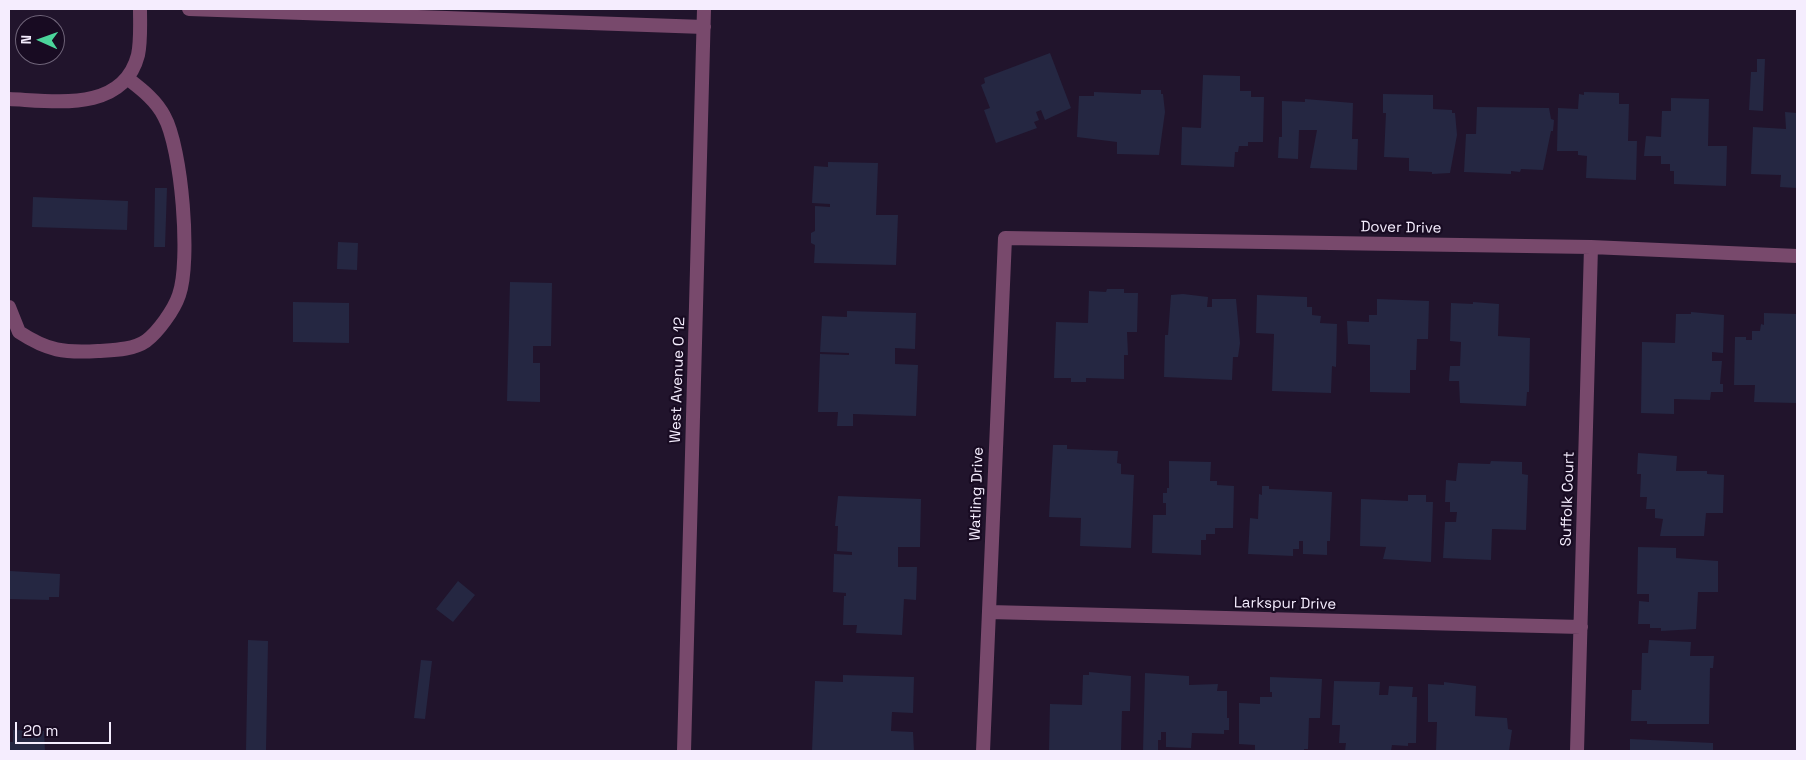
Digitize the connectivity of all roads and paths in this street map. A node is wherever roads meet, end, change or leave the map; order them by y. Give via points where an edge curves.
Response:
1 (140, 9) edge
2 (189, 9) edge
3 (704, 9) edge
4 (704, 27) junction
5 (127, 78) junction
6 (9, 99) edge
7 (1005, 238) joint
8 (1591, 248) junction
9 (1797, 256) edge
10 (9, 307) edge
11 (988, 612) junction
12 (1581, 628) junction
13 (684, 751) edge
14 (983, 751) edge
15 (1576, 751) edge

1 - 5 street via 138,56
2 - 4 street
3 - 4 street, West Avenue O 12
4 - 13 street, West Avenue O 12
5 - 6 street via 111,92 91,99 66,102
5 - 10 street via 148,95 164,116 180,175 184,222 179,295 168,316 146,341 122,349 54,350 19,332
7 - 8 street, Dover Drive
7 - 11 street, Watling Drive
8 - 9 street, Dover Drive
8 - 12 street, Suffolk Court
11 - 12 street, Larkspur Drive
11 - 14 street, Watling Drive
12 - 15 street, Suffolk Court

